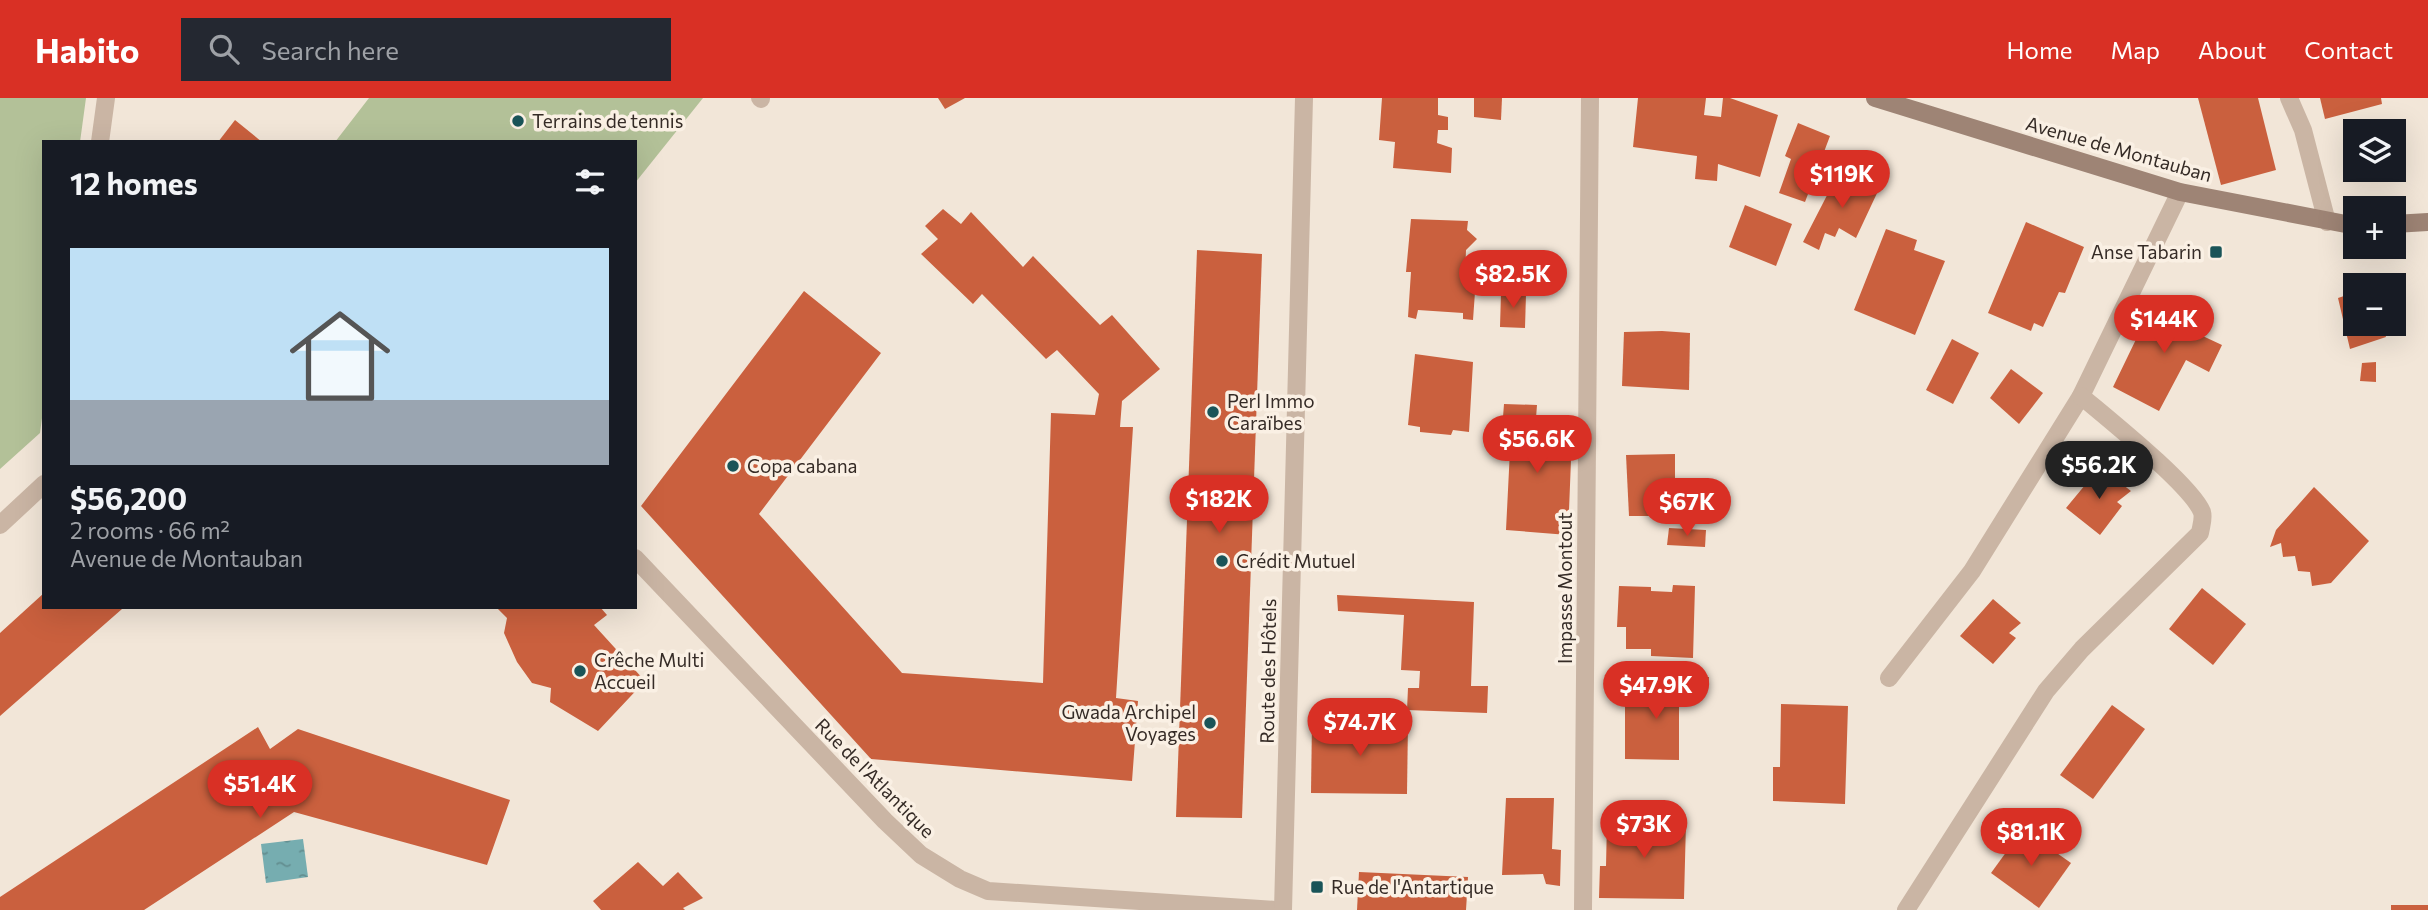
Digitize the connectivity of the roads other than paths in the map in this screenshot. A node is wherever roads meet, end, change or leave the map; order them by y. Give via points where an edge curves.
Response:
1 (106, 98) edge
2 (1304, 98) edge
3 (1591, 98) edge
4 (1875, 98) edge
5 (2288, 98) edge
6 (100, 140) edge
7 (2180, 192) junction
8 (2327, 222) junction
9 (2428, 222) edge
10 (2406, 223) edge
11 (2343, 224) edge
12 (2081, 396) junction
13 (42, 486) edge
14 (0, 525) edge
15 (637, 560) edge
16 (1889, 678) dead end
17 (1276, 910) edge
18 (1283, 910) edge
19 (1583, 910) edge
20 (1906, 910) edge

1 - 6 street
2 - 18 street, Route des Hôtels
3 - 19 street, Impasse Montout
4 - 7 main road, Avenue de Montauban
5 - 8 street via 2302,130
7 - 8 main road, Avenue de Montauban
7 - 12 street
8 - 11 main road, Avenue de Montauban
9 - 10 main road
12 - 16 street via 1972,571
12 - 20 street via 2198,504 2203,516 2200,533 2082,649 2046,691
13 - 14 street
15 - 17 street, Rue de l'Atlantique via 885,821 921,855 960,879 1005,894

